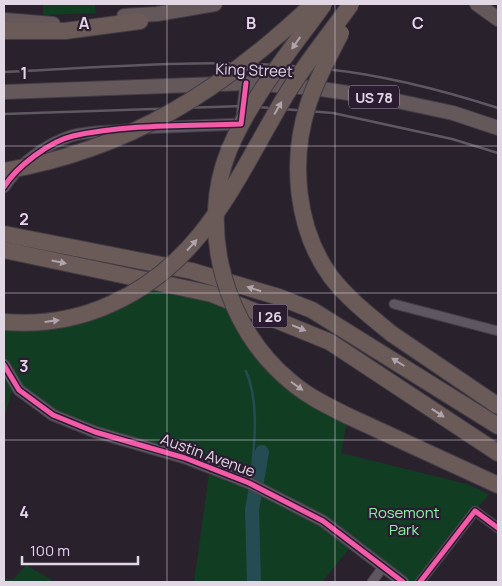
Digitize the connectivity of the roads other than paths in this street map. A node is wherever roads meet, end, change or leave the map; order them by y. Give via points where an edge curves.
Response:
1 (215, 4) edge
2 (313, 4) edge
3 (324, 4) edge
4 (351, 4) edge
5 (355, 4) edge
6 (476, 4) edge
7 (160, 9) edge
8 (498, 19) edge
9 (4, 20) edge
10 (96, 21) junction
11 (140, 21) junction
12 (4, 25) edge
13 (4, 31) edge
14 (4, 38) edge
15 (246, 83) junction
16 (4, 92) edge
17 (498, 128) edge
18 (4, 171) edge
19 (4, 187) edge
20 (9, 243) edge
21 (394, 304) dead end
22 (4, 322) edge
23 (498, 330) edge
24 (4, 365) edge
25 (498, 406) edge
26 (498, 426) edge
27 (498, 453) edge
28 (498, 484) edge
29 (498, 528) edge
30 (383, 567) junction
31 (372, 582) edge
32 (403, 582) edge
33 (420, 582) edge

1 - 7 main road
2 - 18 highway, bridge via 235,70 164,118 75,154
3 -> 28 highway, bridge via 253,104 237,132 222,174 214,215 215,233 238,314 260,350 290,381 317,401
22 -> 4 highway, bridge via 42,323 78,317 120,300 162,274 198,238 230,192 284,98
5 - 25 highway, bridge via 308,104 299,143 299,182 305,219 320,260 344,293 392,334
6 - 8 main road
7 - 10 main road
7 - 11 main road
9 - 10 main road via 48,24
10 - 12 highway via 50,26
11 - 13 highway via 66,31
11 - 14 main road via 84,32
15 - 16 main road, King Street / US 78
15 - 17 main road, King Street / US 78 via 383,98 454,113
15 - 19 street via 241,124 134,129 72,136 35,155
26 -> 20 highway, I 26 via 312,310 278,297 192,271
20 -> 27 highway, I 26 via 212,294 307,331 330,342
21 - 23 street
24 - 30 street, Austin Avenue via 19,390 53,415 94,432 169,452 254,485 323,521
29 - 33 street via 475,511
30 - 31 street
30 - 32 street, Austin Avenue

